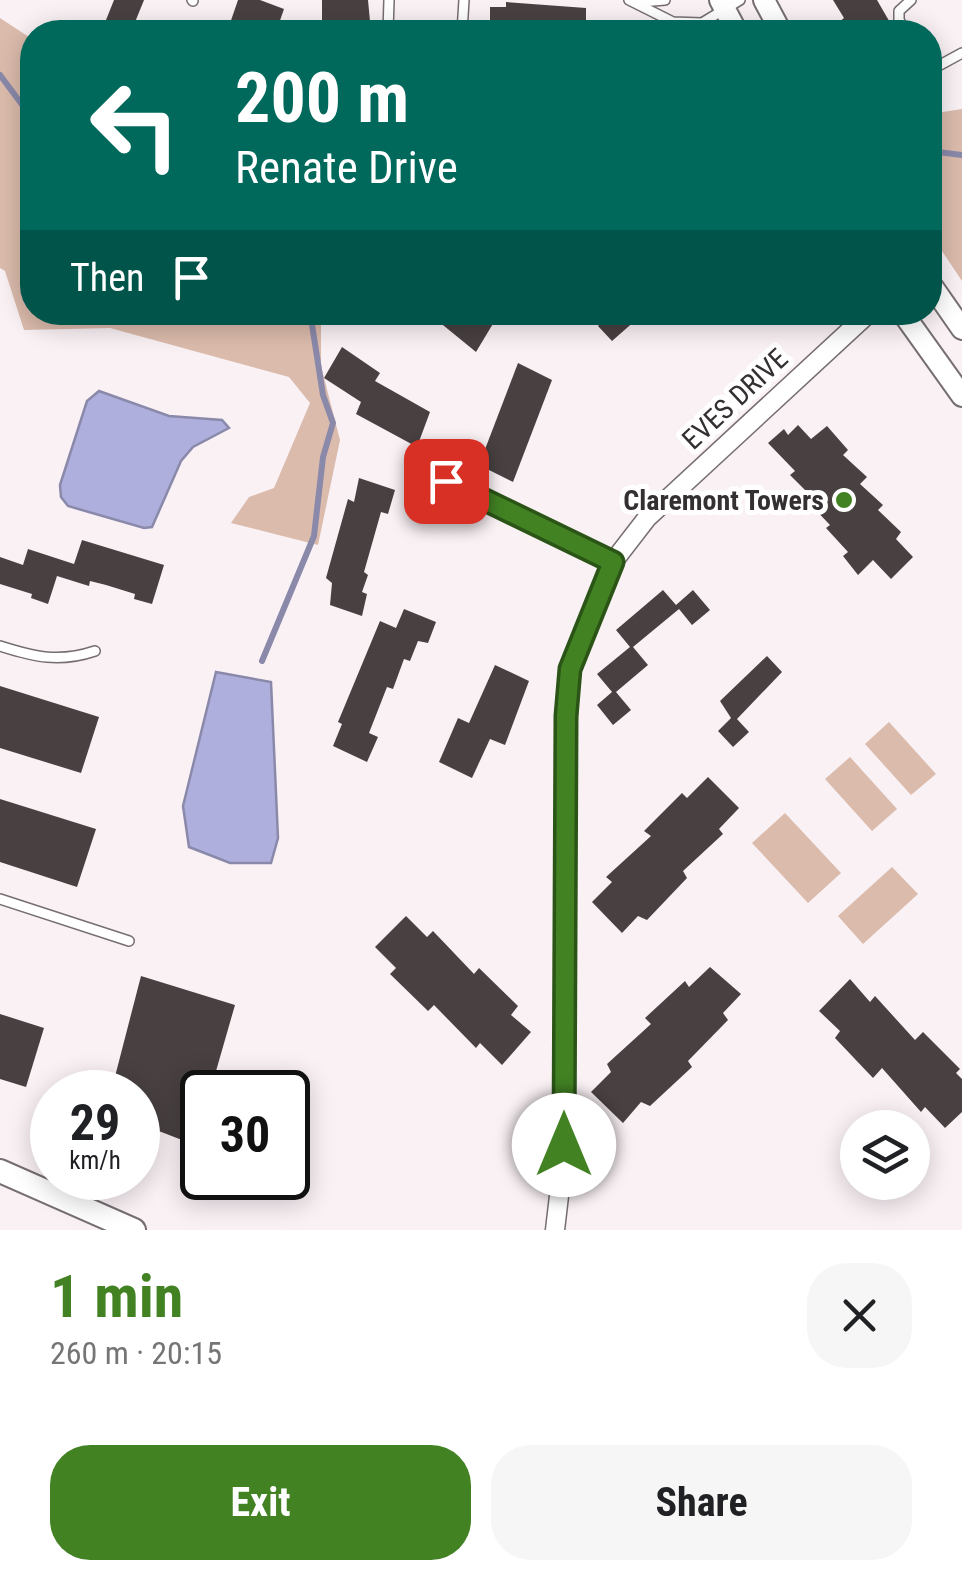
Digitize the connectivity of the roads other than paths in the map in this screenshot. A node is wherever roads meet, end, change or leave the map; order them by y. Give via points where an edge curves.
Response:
1 (665, 0) edge
2 (634, 1) edge
3 (728, 3) edge
4 (669, 20) edge
5 (706, 20) edge
6 (942, 300) edge
7 (856, 325) edge
8 (911, 325) edge
9 (962, 329) edge
10 (962, 396) edge
11 (446, 481) dead end
12 (613, 562) junction
13 (0, 646) edge
14 (94, 651) dead end
15 (0, 899) edge
16 (129, 941) dead end
17 (0, 1172) edge
18 (134, 1230) edge
19 (556, 1230) edge

1 - 2 lane
2 - 4 lane
3 - 5 lane
6 - 9 street
7 - 12 street, EVES DRIVE via 647,518
8 - 10 street
11 - 12 lane
12 - 19 street, EVES DRIVE via 570,669 564,1145
13 - 14 lane via 42,660
15 - 16 lane
17 - 18 main road

